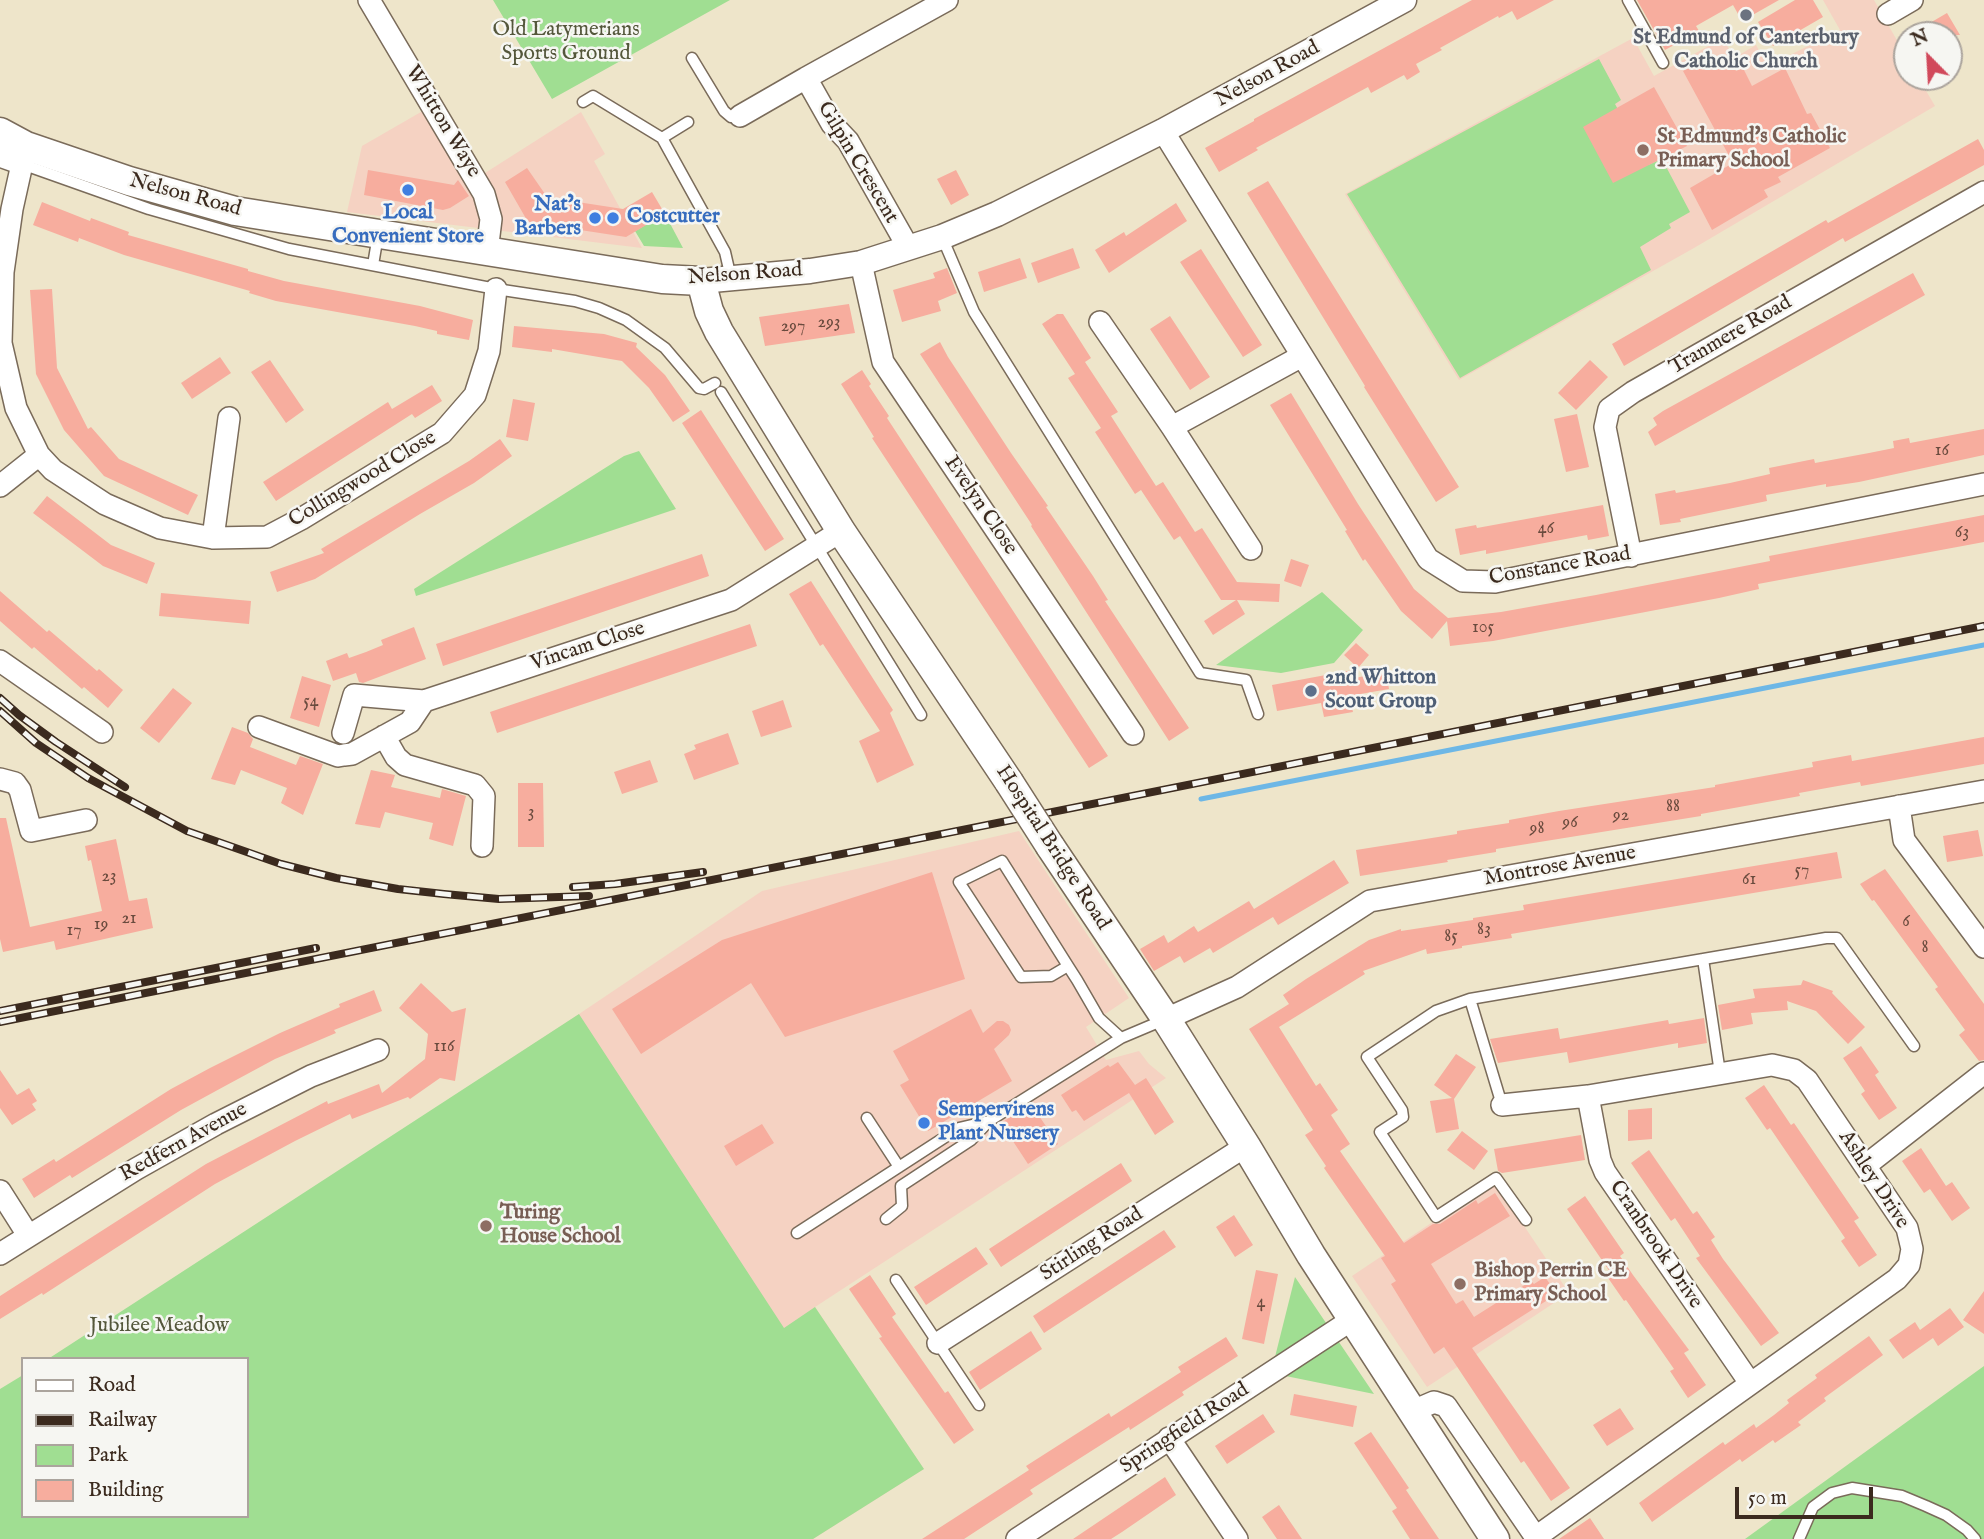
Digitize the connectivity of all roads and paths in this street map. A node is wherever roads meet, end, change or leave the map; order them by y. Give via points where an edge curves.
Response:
1 (369, 0) edge
2 (947, 0) edge
3 (1404, 0) edge
4 (1628, 0) edge
5 (1912, 0) edge
6 (1888, 15) dead end
7 (692, 58) dead end
8 (1663, 63) dead end
9 (806, 78) junction
10 (583, 102) dead end
11 (740, 116) joint
12 (688, 122) dead end
13 (1163, 131) junction
14 (0, 132) edge
15 (662, 138) junction
16 (24, 155) junction
17 (0, 156) edge
18 (1984, 192) edge
19 (378, 235) junction
20 (942, 237) junction
21 (908, 247) junction
22 (486, 252) junction
23 (860, 263) junction
24 (373, 265) junction
25 (731, 278) junction
26 (701, 281) junction
27 (496, 289) junction
28 (1100, 322) dead end
29 (1302, 356) junction
30 (229, 418) dead end
31 (1172, 427) junction
32 (39, 455) junction
33 (1984, 484) edge
34 (0, 486) edge
35 (841, 531) junction
36 (213, 538) junction
37 (817, 547) junction
38 (1251, 549) dead end
39 (1631, 556) junction
40 (0, 661) edge
41 (424, 701) junction
42 (1258, 714) dead end
43 (921, 715) dead end
44 (259, 727) dead end
45 (102, 732) dead end
46 (343, 733) dead end
47 (1133, 734) dead end
48 (384, 736) junction
49 (0, 779) edge
50 (1984, 791) edge
51 (1899, 807) junction
52 (86, 820) dead end
53 (482, 846) dead end
54 (1984, 947) edge
55 (1703, 960) junction
56 (1068, 966) junction
57 (1471, 999) junction
58 (1166, 1019) junction
59 (1121, 1038) junction
60 (1914, 1046) dead end
61 (378, 1050) dead end
62 (1720, 1073) junction
63 (1984, 1073) edge
64 (1588, 1096) junction
65 (1502, 1105) joint
66 (867, 1118) dead end
67 (989, 1121) junction
68 (1246, 1146) junction
69 (1866, 1166) junction
70 (900, 1167) junction
71 (0, 1191) edge
72 (886, 1219) dead end
73 (1526, 1220) dead end
74 (797, 1233) dead end
75 (28, 1235) junction
76 (0, 1254) edge
77 (896, 1280) dead end
78 (1353, 1320) junction
79 (938, 1343) junction
80 (1750, 1384) junction
81 (979, 1405) dead end
82 (1413, 1411) junction
83 (1169, 1438) junction
84 (1537, 1538) edge
85 (1017, 1539) edge
86 (1237, 1539) edge
87 (1495, 1539) edge
88 (1799, 1539) edge
89 (1975, 1539) edge

1 - 22 street, Whitton Waye via 484,194 491,219
2 - 9 street, Gilpin Crescent
3 - 13 street, Nelson Road
4 - 8 lane
5 - 6 street
7 - 11 lane via 724,111 731,117
9 - 11 street, Gilpin Crescent
9 - 21 street, Gilpin Crescent
10 - 15 lane via 593,96
12 - 15 lane
13 - 20 street, Nelson Road via 997,215
13 - 29 street, Constance Road
14 - 16 main road, Nelson Road
15 - 25 lane via 725,252
16 - 17 street
16 - 19 main road, Nelson Road via 235,211
16 - 24 lane via 149,209 289,249
16 - 32 street, Collingwood Close via 4,272 1,343 16,408
18 - 39 street, Tranmere Road via 1609,409 1605,427
19 - 22 main road, Nelson Road
19 - 24 lane
20 - 21 street, Nelson Road
20 - 42 lane via 974,312 1200,673 1246,680
21 - 23 street, Nelson Road
22 - 26 main road, Nelson Road
23 - 25 street, Nelson Road
23 - 47 street, Evelyn Close via 883,362
24 - 27 lane
25 - 26 street, Nelson Road
26 - 35 main road, Hospital Bridge Road via 719,332
27 - 36 street, Collingwood Close via 489,351 475,395 442,433 267,537
27 - 37 lane via 575,301 626,320 665,348 699,388 718,387
28 - 31 street
29 - 31 street
29 - 39 street, Constance Road via 1428,559 1463,581 1495,582
30 - 36 street
31 - 38 street
32 - 34 street
32 - 36 street, Collingwood Close via 53,470 105,504 160,528
33 - 39 street, Constance Road
35 - 37 street, Vincam Close
35 - 58 main road, Hospital Bridge Road, bridge
37 - 41 street, Vincam Close via 731,600
37 - 43 lane
40 - 45 street
41 - 46 street, Vincam Close via 354,695
41 - 48 street via 410,722
44 - 48 street via 338,756 352,754
48 - 53 street via 405,765 475,785 484,796
49 - 52 street via 15,783 20,790 31,831
50 - 51 street, Montrose Avenue
51 - 54 street via 1904,840
51 - 58 street, Montrose Avenue via 1370,901 1237,987
55 - 57 lane
55 - 60 lane via 1837,938
55 - 62 lane
56 - 56 lane via 1051,976 1021,977 960,882 1002,861
56 - 59 lane via 1099,1018
57 - 65 lane
57 - 73 lane via 1436,1011 1367,1057 1402,1110 1403,1117 1380,1132 1436,1217 1496,1178
58 - 59 lane
58 - 68 main road, Hospital Bridge Road
59 - 67 lane
61 - 75 street, Redfern Avenue via 312,1076 216,1124
62 - 64 street, Ashley Drive
62 - 69 street, Ashley Drive via 1772,1065 1794,1070 1807,1080
63 - 69 street
64 - 65 street, Ashley Drive
64 - 80 street, Cranbrook Drive via 1605,1172
66 - 70 lane
67 - 70 lane via 959,1128
67 - 72 lane via 971,1140 901,1186 902,1206
68 - 78 main road, Hospital Bridge Road
68 - 79 street, Stirling Road
69 - 80 street, Ashley Drive via 1907,1228 1912,1249 1909,1265 1897,1279
70 - 74 lane
71 - 75 street
75 - 76 street, Redfern Avenue
77 - 79 lane
78 - 82 main road, Hospital Bridge Road
78 - 83 street, Springfield Road
79 - 81 lane
80 - 84 street, Ashley Drive
82 - 84 street via 1434,1402 1446,1406
82 - 87 main road, Hospital Bridge Road
83 - 85 street, Springfield Road
83 - 86 street
88 - 89 lane via 1813,1507 1832,1493 1853,1488 1889,1493 1926,1506 1946,1515

